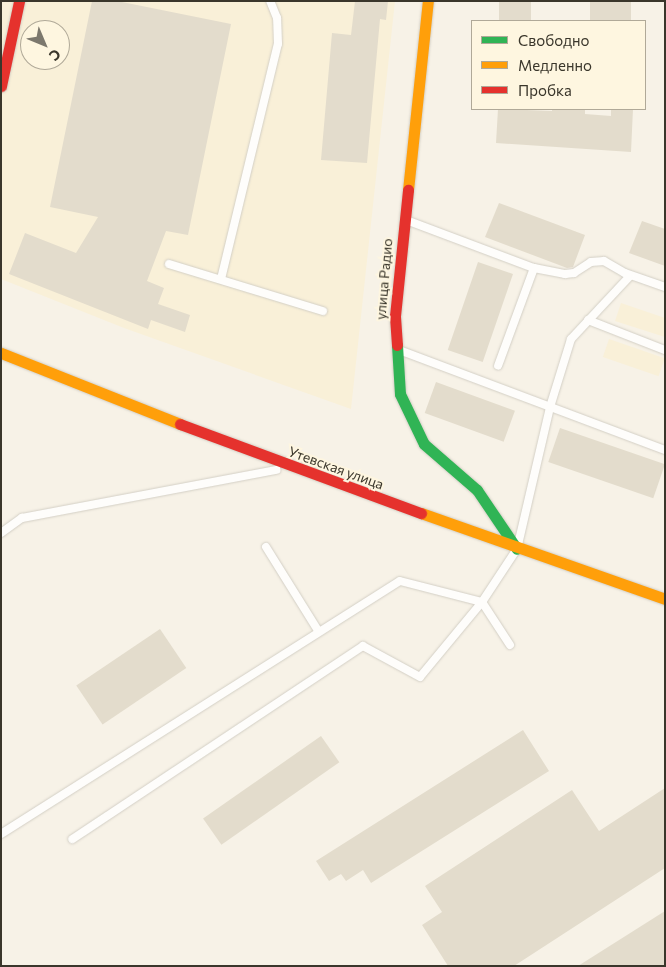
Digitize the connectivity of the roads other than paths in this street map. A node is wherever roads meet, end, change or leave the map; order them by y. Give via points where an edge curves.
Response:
1 (19, 1) edge
2 (270, 1) edge
3 (428, 1) edge
4 (1, 86) edge
5 (405, 220) junction
6 (169, 264) dead end
7 (534, 268) junction
8 (630, 276) junction
9 (220, 279) junction
10 (665, 287) edge
11 (323, 311) dead end
12 (588, 320) junction
13 (397, 350) junction
14 (665, 350) edge
15 (1, 353) edge
16 (498, 366) dead end
17 (550, 407) junction
18 (665, 450) edge
19 (290, 467) junction
20 (1, 533) edge
21 (266, 547) dead end
22 (517, 549) junction
23 (665, 599) edge
24 (482, 602) junction
25 (319, 632) junction
26 (510, 645) dead end
27 (1, 834) edge
28 (72, 839) dead end

1 - 4 main road
2 - 9 lane via 277,18 278,44
3 - 5 main road, улица Радио
5 - 7 lane
5 - 13 main road, улица Радио via 395,316
6 - 9 lane
7 - 8 lane via 565,274 574,273 591,262 604,261
7 - 16 lane
8 - 10 lane
8 - 12 lane
9 - 11 lane
12 - 14 lane
12 - 17 lane via 571,339
13 - 17 lane
13 - 22 main road, улица Радио via 400,394 424,444 477,490
15 - 19 main road, Утевская улица
17 - 18 lane
17 - 22 lane
19 - 20 lane via 22,518
19 - 22 main road, Утевская улица
21 - 25 lane
22 - 23 main road, Утевская улица
22 - 24 lane
24 - 25 lane via 400,581
24 - 26 lane
24 - 28 lane via 420,677 363,646
25 - 27 lane

